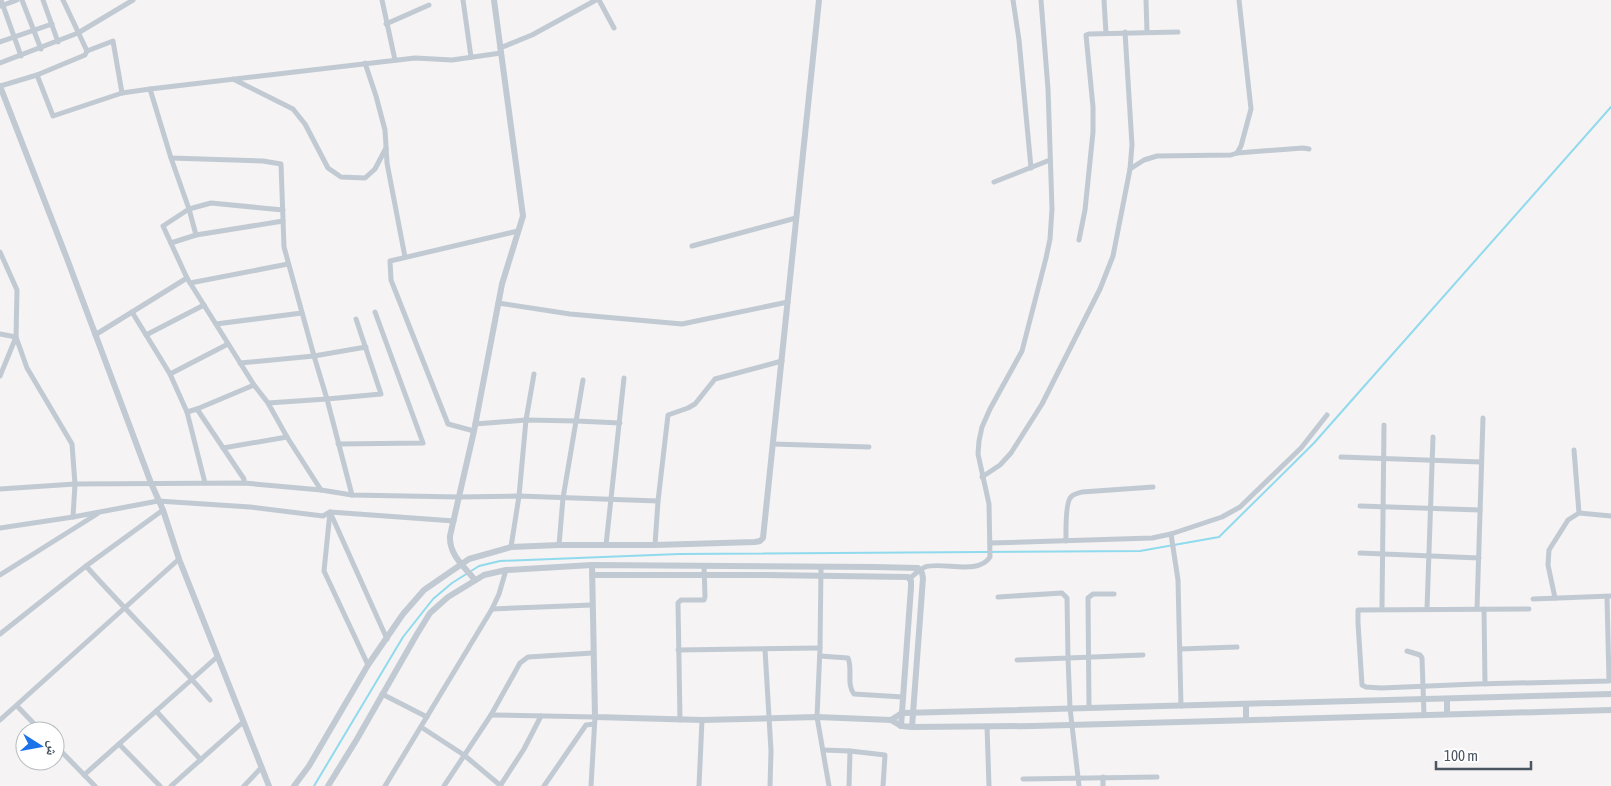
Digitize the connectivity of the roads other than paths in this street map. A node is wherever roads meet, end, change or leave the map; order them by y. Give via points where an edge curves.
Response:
1 (16, 0) edge
2 (22, 0) edge
3 (43, 0) edge
4 (63, 0) edge
5 (133, 0) edge
6 (382, 0) edge
7 (463, 0) edge
8 (494, 0) edge
9 (598, 0) edge
10 (819, 0) edge
11 (1013, 0) edge
12 (1041, 0) edge
13 (1104, 0) edge
14 (1146, 0) edge
15 (1239, 0) edge
16 (1, 4) edge
17 (429, 5) dead end
18 (52, 24) junction
19 (386, 24) junction
20 (614, 28) dead end
21 (32, 30) junction
22 (1125, 32) junction
23 (1147, 32) junction
24 (1178, 32) dead end
25 (78, 33) junction
26 (1106, 33) junction
27 (14, 37) junction
28 (0, 42) edge
29 (58, 42) junction
30 (41, 49) junction
31 (87, 51) junction
32 (500, 51) junction
33 (21, 56) junction
34 (470, 57) junction
35 (395, 60) junction
36 (0, 63) edge
37 (365, 63) junction
38 (37, 75) junction
39 (232, 79) junction
40 (0, 86) edge
41 (150, 89) junction
42 (122, 93) junction
43 (386, 148) junction
44 (1310, 149) dead end
45 (1237, 152) junction
46 (171, 158) junction
47 (1050, 160) junction
48 (1032, 168) junction
49 (1130, 169) junction
50 (994, 182) dead end
51 (189, 209) junction
52 (282, 210) junction
53 (796, 218) junction
54 (283, 221) junction
55 (518, 231) junction
56 (196, 235) junction
57 (1079, 240) dead end
58 (171, 243) junction
59 (692, 246) dead end
60 (0, 254) edge
61 (405, 257) junction
62 (288, 264) junction
63 (189, 281) junction
64 (788, 302) junction
65 (498, 303) junction
66 (204, 305) junction
67 (132, 312) junction
68 (302, 312) junction
69 (375, 312) dead end
70 (356, 319) dead end
71 (216, 324) junction
72 (0, 334) edge
73 (95, 334) junction
74 (146, 335) junction
75 (16, 337) junction
76 (228, 344) junction
77 (366, 347) junction
78 (314, 356) junction
79 (782, 361) junction
80 (240, 362) junction
81 (170, 374) junction
82 (534, 374) dead end
83 (0, 376) edge
84 (624, 378) dead end
85 (583, 380) dead end
86 (254, 385) junction
87 (328, 399) junction
88 (268, 403) junction
89 (196, 409) junction
90 (188, 412) junction
91 (1327, 414) dead end
92 (1483, 418) dead end
93 (526, 420) junction
94 (577, 421) junction
95 (620, 423) junction
96 (1384, 425) dead end
97 (475, 428) junction
98 (287, 437) junction
99 (1433, 437) dead end
100 (338, 444) junction
101 (773, 444) junction
102 (869, 447) dead end
103 (223, 448) junction
104 (1574, 450) dead end
105 (1341, 457) dead end
106 (1384, 458) junction
107 (1432, 460) junction
108 (1481, 462) junction
109 (982, 477) junction
110 (151, 483) junction
111 (204, 483) junction
112 (244, 483) junction
113 (75, 484) junction
114 (1153, 488) dead end
115 (0, 489) edge
116 (321, 490) junction
117 (352, 495) junction
118 (519, 496) junction
119 (459, 497) junction
120 (563, 498) junction
121 (610, 498) junction
122 (158, 501) junction
123 (658, 501) junction
124 (1360, 506) dead end
125 (1382, 507) junction
126 (1431, 509) junction
127 (163, 510) junction
128 (1480, 510) junction
129 (102, 511) junction
130 (330, 512) junction
131 (1579, 513) junction
132 (1611, 516) edge
133 (73, 517) junction
134 (454, 521) junction
135 (0, 528) edge
136 (1171, 534) junction
137 (1066, 542) junction
138 (559, 545) junction
139 (606, 545) junction
140 (655, 545) junction
141 (511, 547) junction
142 (990, 549) junction
143 (1360, 554) dead end
144 (1382, 554) junction
145 (1429, 556) junction
146 (179, 558) junction
147 (1479, 558) junction
148 (462, 564) junction
149 (592, 565) junction
150 (86, 566) junction
151 (704, 566) junction
152 (821, 567) junction
153 (506, 570) junction
154 (920, 570) junction
155 (0, 574) edge
156 (592, 575) junction
157 (704, 575) junction
158 (821, 575) junction
159 (909, 579) junction
160 (475, 580) junction
161 (1114, 594) dead end
162 (998, 597) dead end
163 (1609, 597) edge
164 (1555, 598) junction
165 (1533, 600) dead end
166 (592, 605) junction
167 (1382, 607) dead end
168 (124, 608) junction
169 (492, 609) junction
170 (1427, 609) junction
171 (1477, 609) junction
172 (1484, 609) junction
173 (1529, 609) dead end
174 (0, 634) edge
175 (387, 639) junction
176 (1237, 647) dead end
177 (820, 648) junction
178 (765, 649) junction
179 (1180, 649) junction
180 (678, 650) junction
181 (1407, 651) dead end
182 (593, 653) junction
183 (1143, 655) dead end
184 (218, 656) junction
185 (820, 656) junction
186 (1088, 657) junction
187 (1068, 658) junction
188 (1017, 660) dead end
189 (368, 665) junction
190 (192, 679) junction
191 (1610, 681) edge
192 (1485, 684) junction
193 (1422, 687) junction
194 (382, 694) junction
195 (1610, 694) edge
196 (903, 697) junction
197 (1447, 699) junction
198 (210, 700) dead end
199 (1423, 700) junction
200 (1246, 704) junction
201 (17, 706) junction
202 (1181, 706) junction
203 (1070, 708) junction
204 (1089, 708) junction
205 (1611, 710) edge
206 (156, 711) junction
207 (902, 713) junction
208 (912, 713) junction
209 (1447, 714) junction
210 (491, 715) junction
211 (1424, 715) junction
212 (541, 716) junction
213 (817, 717) junction
214 (426, 718) junction
215 (770, 719) junction
216 (0, 720) edge
217 (680, 720) junction
218 (702, 720) junction
219 (891, 720) junction
220 (1246, 720) junction
221 (31, 721) edge
222 (595, 721) junction
223 (243, 722) junction
224 (1072, 724) junction
225 (901, 726) junction
226 (987, 726) junction
227 (421, 727) junction
228 (912, 727) junction
229 (118, 744) junction
230 (823, 750) junction
231 (850, 751) junction
232 (65, 755) edge
233 (464, 755) junction
234 (201, 760) junction
235 (261, 768) junction
236 (84, 775) junction
237 (1102, 777) junction
238 (1157, 777) dead end
239 (1079, 778) junction
240 (1023, 779) dead end
241 (96, 786) edge
242 (160, 786) edge
243 (171, 786) edge
244 (244, 786) edge
245 (269, 786) edge
246 (294, 786) edge
247 (328, 786) edge
248 (386, 786) edge
249 (444, 786) edge
250 (501, 786) edge
251 (544, 786) edge
252 (592, 786) edge
253 (699, 786) edge
254 (770, 786) edge
255 (829, 786) edge
256 (849, 786) edge
257 (883, 786) edge
258 (989, 786) edge
259 (1079, 786) edge
260 (1103, 786) edge

1 - 16 street
2 - 21 street
3 - 18 street
4 - 25 street
5 - 25 street
6 - 19 street
7 - 34 street
8 - 32 street
9 - 20 street
9 - 32 street
10 - 53 street
11 - 48 street
12 - 47 street
13 - 26 street
14 - 23 street
15 - 45 street via 1251,109
16 - 27 street
17 - 19 street
18 - 21 street
18 - 29 street
19 - 35 street
21 - 27 street
21 - 30 street
22 - 23 street
22 - 26 street
22 - 49 street via 1132,145
23 - 24 street
25 - 29 street
25 - 31 street
26 - 57 street via 1088,34 1085,38 1093,132 1086,210
27 - 28 street
27 - 33 street
29 - 30 street
30 - 33 street
31 - 38 street via 85,55
31 - 42 street via 114,41
32 - 34 street
32 - 55 street via 523,216
33 - 36 street
34 - 35 street
35 - 37 street
37 - 39 street
37 - 43 street via 385,130
38 - 40 street
38 - 42 street via 53,116
39 - 41 street
39 - 43 street via 293,110 305,124 328,168 341,177 365,178 376,169
40 - 73 street
41 - 42 street
41 - 46 street
43 - 61 street
44 - 45 street
45 - 49 street via 1157,156
46 - 51 street
46 - 52 street via 281,164
47 - 48 street
47 - 109 street via 1051,217 1046,258 1022,351 982,427 978,441
48 - 50 street
49 - 109 street via 1113,256 1100,289 1042,404 1000,466
51 - 52 street via 211,203
51 - 56 street
51 - 58 street via 163,226
52 - 54 street
53 - 59 street
53 - 64 street
54 - 56 street
54 - 62 street
55 - 61 street
55 - 65 street
56 - 58 street
58 - 63 street
60 - 75 street via 17,290
61 - 97 street via 390,261 391,280 427,374 448,424
62 - 63 street
62 - 68 street
63 - 66 street
63 - 67 street
64 - 65 street via 682,324 570,314
64 - 79 street
65 - 97 street
66 - 71 street
66 - 74 street
67 - 73 street
67 - 74 street
68 - 71 street
68 - 78 street
69 - 100 street via 423,443
70 - 77 street
71 - 76 street
72 - 75 street
73 - 110 street
74 - 81 street
75 - 83 street
75 - 113 street via 27,368 72,444
76 - 80 street
76 - 81 street
77 - 78 street
77 - 87 street via 381,394
78 - 80 street
78 - 87 street
79 - 101 street
79 - 123 street via 715,379 695,404 668,415
80 - 86 street
81 - 90 street
82 - 93 street
84 - 95 street
85 - 94 street
86 - 88 street
86 - 89 street
87 - 88 street
87 - 100 street
88 - 98 street
89 - 90 street
89 - 103 street
90 - 111 street
91 - 136 street via 1301,448 1240,507 1222,517
92 - 108 street
93 - 94 street
93 - 97 street
93 - 118 street
94 - 95 street
94 - 120 street
95 - 121 street
96 - 106 street
97 - 119 street
98 - 103 street
98 - 116 street
99 - 107 street
100 - 117 street
101 - 102 street
101 - 140 street via 765,529 760,541
103 - 112 street
104 - 131 street
105 - 106 street
106 - 107 street
106 - 125 street
107 - 108 street
107 - 126 street
108 - 128 street
109 - 142 street via 989,504
110 - 111 street
110 - 113 street
110 - 122 street
111 - 112 street
112 - 116 street
113 - 115 street
113 - 133 street
114 - 137 street via 1082,492 1072,496 1067,508
116 - 117 street
117 - 119 street
118 - 119 street
118 - 120 street
118 - 141 street
119 - 134 street
120 - 121 street
120 - 138 street
121 - 123 street
121 - 139 street
122 - 127 street
122 - 129 street
122 - 130 street via 322,516
123 - 140 street
124 - 125 street
125 - 126 street
125 - 144 street
126 - 128 street
126 - 145 street
127 - 146 street
127 - 150 street
128 - 147 street
129 - 133 street
129 - 155 street
130 - 134 street
130 - 175 street
130 - 189 street via 324,571
131 - 132 street
131 - 164 street via 1568,520 1549,550 1548,564
133 - 135 street
134 - 148 street via 450,543
136 - 137 street via 1152,538
136 - 179 street via 1178,580
137 - 142 street
138 - 139 street
138 - 141 street
139 - 140 street
141 - 148 street
142 - 154 street via 987,562 973,566 929,566
143 - 144 street
144 - 145 street
144 - 167 street
145 - 147 street
145 - 170 street
146 - 168 street
146 - 184 street
147 - 171 street
148 - 160 street
148 - 175 street via 424,590
149 - 151 street
149 - 153 street
149 - 156 street
150 - 168 street
150 - 174 street
151 - 152 street
151 - 157 street
152 - 154 street via 911,567
152 - 158 street
153 - 160 street
153 - 169 street
154 - 159 street
154 - 208 street
156 - 157 street
156 - 166 street
157 - 158 street
157 - 180 street via 704,600 681,600 678,603
158 - 159 street
158 - 177 street
159 - 196 street via 912,587
160 - 194 street via 430,613
161 - 186 street via 1093,594 1088,598
162 - 187 street via 1062,594 1067,598
163 - 164 street
163 - 191 street
164 - 165 street
166 - 169 street
166 - 182 street
168 - 190 street
168 - 201 street
169 - 214 street
170 - 171 street
170 - 193 street via 1358,610 1362,685 1369,688
171 - 172 street
172 - 173 street
172 - 192 street
175 - 189 street
176 - 179 street
177 - 178 street
177 - 185 street
178 - 180 street
178 - 215 street
179 - 202 street
180 - 217 street
181 - 193 street via 1422,658
182 - 210 street via 524,658
182 - 222 street
183 - 186 street
184 - 190 street
184 - 223 street
185 - 196 street via 848,658 854,694
185 - 213 street
186 - 187 street
186 - 204 street
187 - 188 street
187 - 203 street
189 - 246 street
190 - 198 street
190 - 206 street
191 - 192 street
191 - 195 street
192 - 193 street
193 - 199 street
194 - 214 street
194 - 247 street
195 - 197 street
196 - 207 street
197 - 199 street
197 - 209 street
199 - 200 street
199 - 211 street
200 - 202 street
200 - 220 street
201 - 216 street
201 - 221 street
202 - 204 street
203 - 204 street
203 - 208 street
203 - 224 street
205 - 209 street
206 - 229 street
206 - 234 street
207 - 208 street
207 - 219 street
207 - 225 street
208 - 228 street
209 - 211 street
210 - 212 street
210 - 233 street
211 - 220 street
212 - 222 street
212 - 250 street
213 - 215 street
213 - 219 street
213 - 230 street
214 - 227 street
215 - 218 street
215 - 254 street
217 - 218 street
217 - 222 street
218 - 253 street
219 - 225 street
220 - 224 street
222 - 251 street via 586,725
222 - 252 street
223 - 234 street
223 - 235 street
224 - 226 street
224 - 239 street
225 - 228 street
226 - 228 street
226 - 258 street
227 - 233 street
227 - 248 street
229 - 236 street
229 - 242 street
230 - 231 street
230 - 255 street
231 - 256 street
231 - 257 street via 885,755
232 - 236 street
233 - 249 street
233 - 250 street
234 - 243 street
235 - 244 street
235 - 245 street
236 - 241 street
237 - 238 street
237 - 239 street
237 - 260 street
239 - 240 street
239 - 259 street

